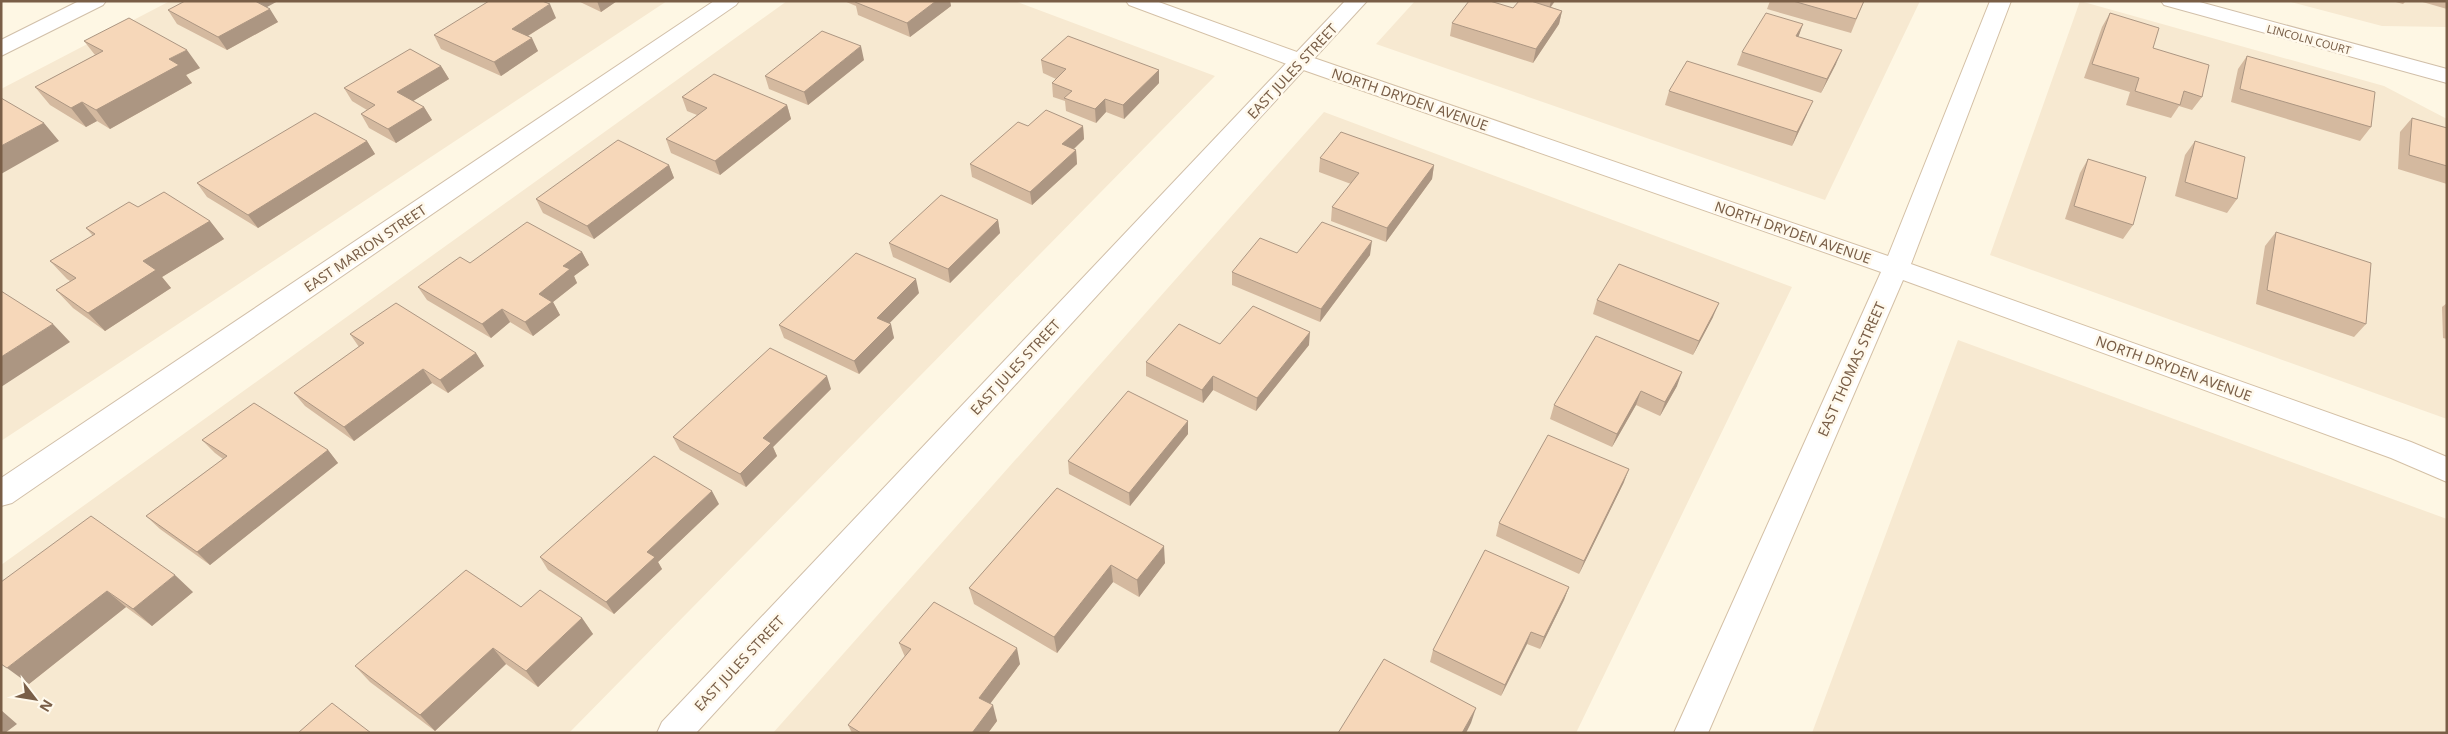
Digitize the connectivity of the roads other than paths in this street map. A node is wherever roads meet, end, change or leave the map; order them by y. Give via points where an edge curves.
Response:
1 (96, 1) edge
2 (729, 1) edge
3 (1136, 1) edge
4 (1357, 1) edge
5 (2001, 1) edge
6 (2171, 1) edge
7 (1, 49) edge
8 (1300, 61) junction
9 (2447, 76) edge
10 (1896, 268) junction
11 (2447, 470) edge
12 (1, 494) edge
13 (674, 733) edge
14 (1691, 733) edge

1 - 7 street
2 - 12 street, EAST MARION STREET
3 - 8 street, NORTH DRYDEN AVENUE
4 - 8 street, EAST JULES STREET
5 - 10 street, EAST THOMAS STREET
6 - 9 street, LINCOLN COURT
8 - 10 street, NORTH DRYDEN AVENUE
8 - 13 street, EAST JULES STREET
10 - 11 street, NORTH DRYDEN AVENUE via 2401,450
10 - 14 street, EAST THOMAS STREET

